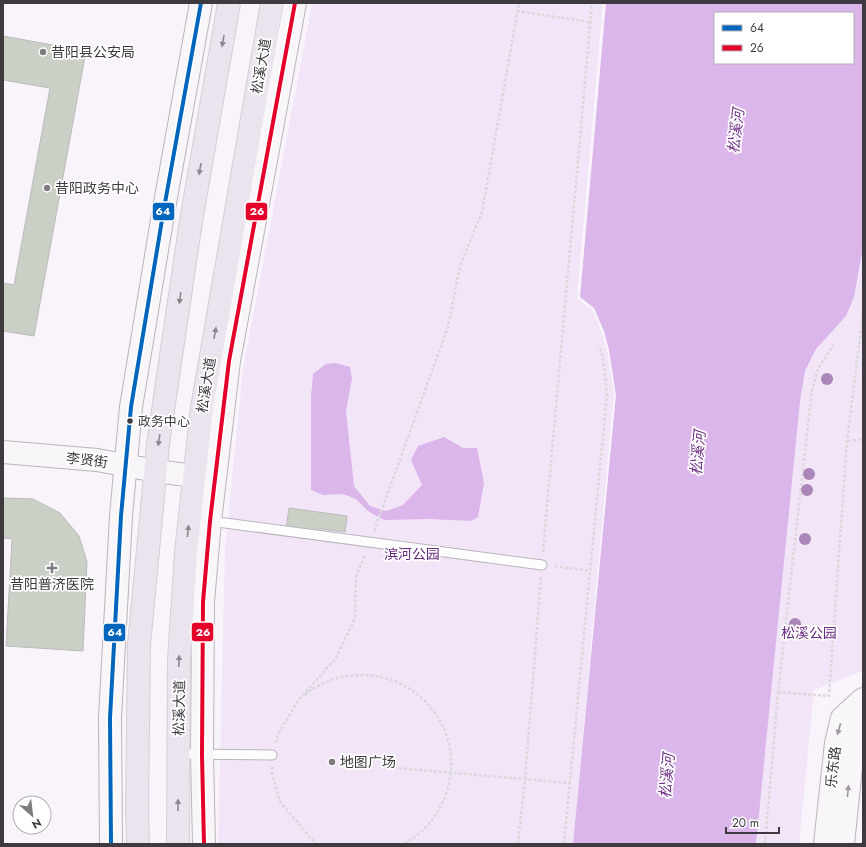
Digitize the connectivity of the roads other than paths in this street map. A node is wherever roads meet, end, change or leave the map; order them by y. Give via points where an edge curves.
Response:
1 (201, 3) edge
2 (229, 3) edge
3 (272, 3) edge
4 (295, 3) edge
5 (3, 452) edge
6 (125, 465) junction
7 (156, 470) junction
8 (194, 476) junction
9 (210, 521) junction
10 (542, 565) road end
11 (863, 699) edge
12 (863, 721) edge
13 (178, 754) junction
14 (202, 755) junction
15 (272, 755) road end
16 (111, 844) edge
17 (138, 844) edge
18 (178, 844) edge
19 (204, 844) edge
20 (825, 844) edge
21 (843, 844) edge

1 - 6 main road via 131,407
2 -> 7 highway via 190,229
8 -> 3 highway, 松溪大道 via 202,408
4 - 9 main road via 229,361
5 - 6 main road, 李贤街 via 97,460
6 - 7 main road, 李贤街
6 - 16 main road via 110,718
7 - 8 main road, 李贤街
7 - 17 highway via 139,645
13 -> 8 highway, 松溪大道 via 180,652
9 - 10 lane
9 - 14 main road via 203,602
11 -> 20 main road, 乐东路 via 842,718 840,724
21 -> 12 main road, 乐东路 via 853,748 858,725
13 - 14 lane
18 -> 13 highway, 松溪大道
14 - 15 lane
14 - 19 main road

